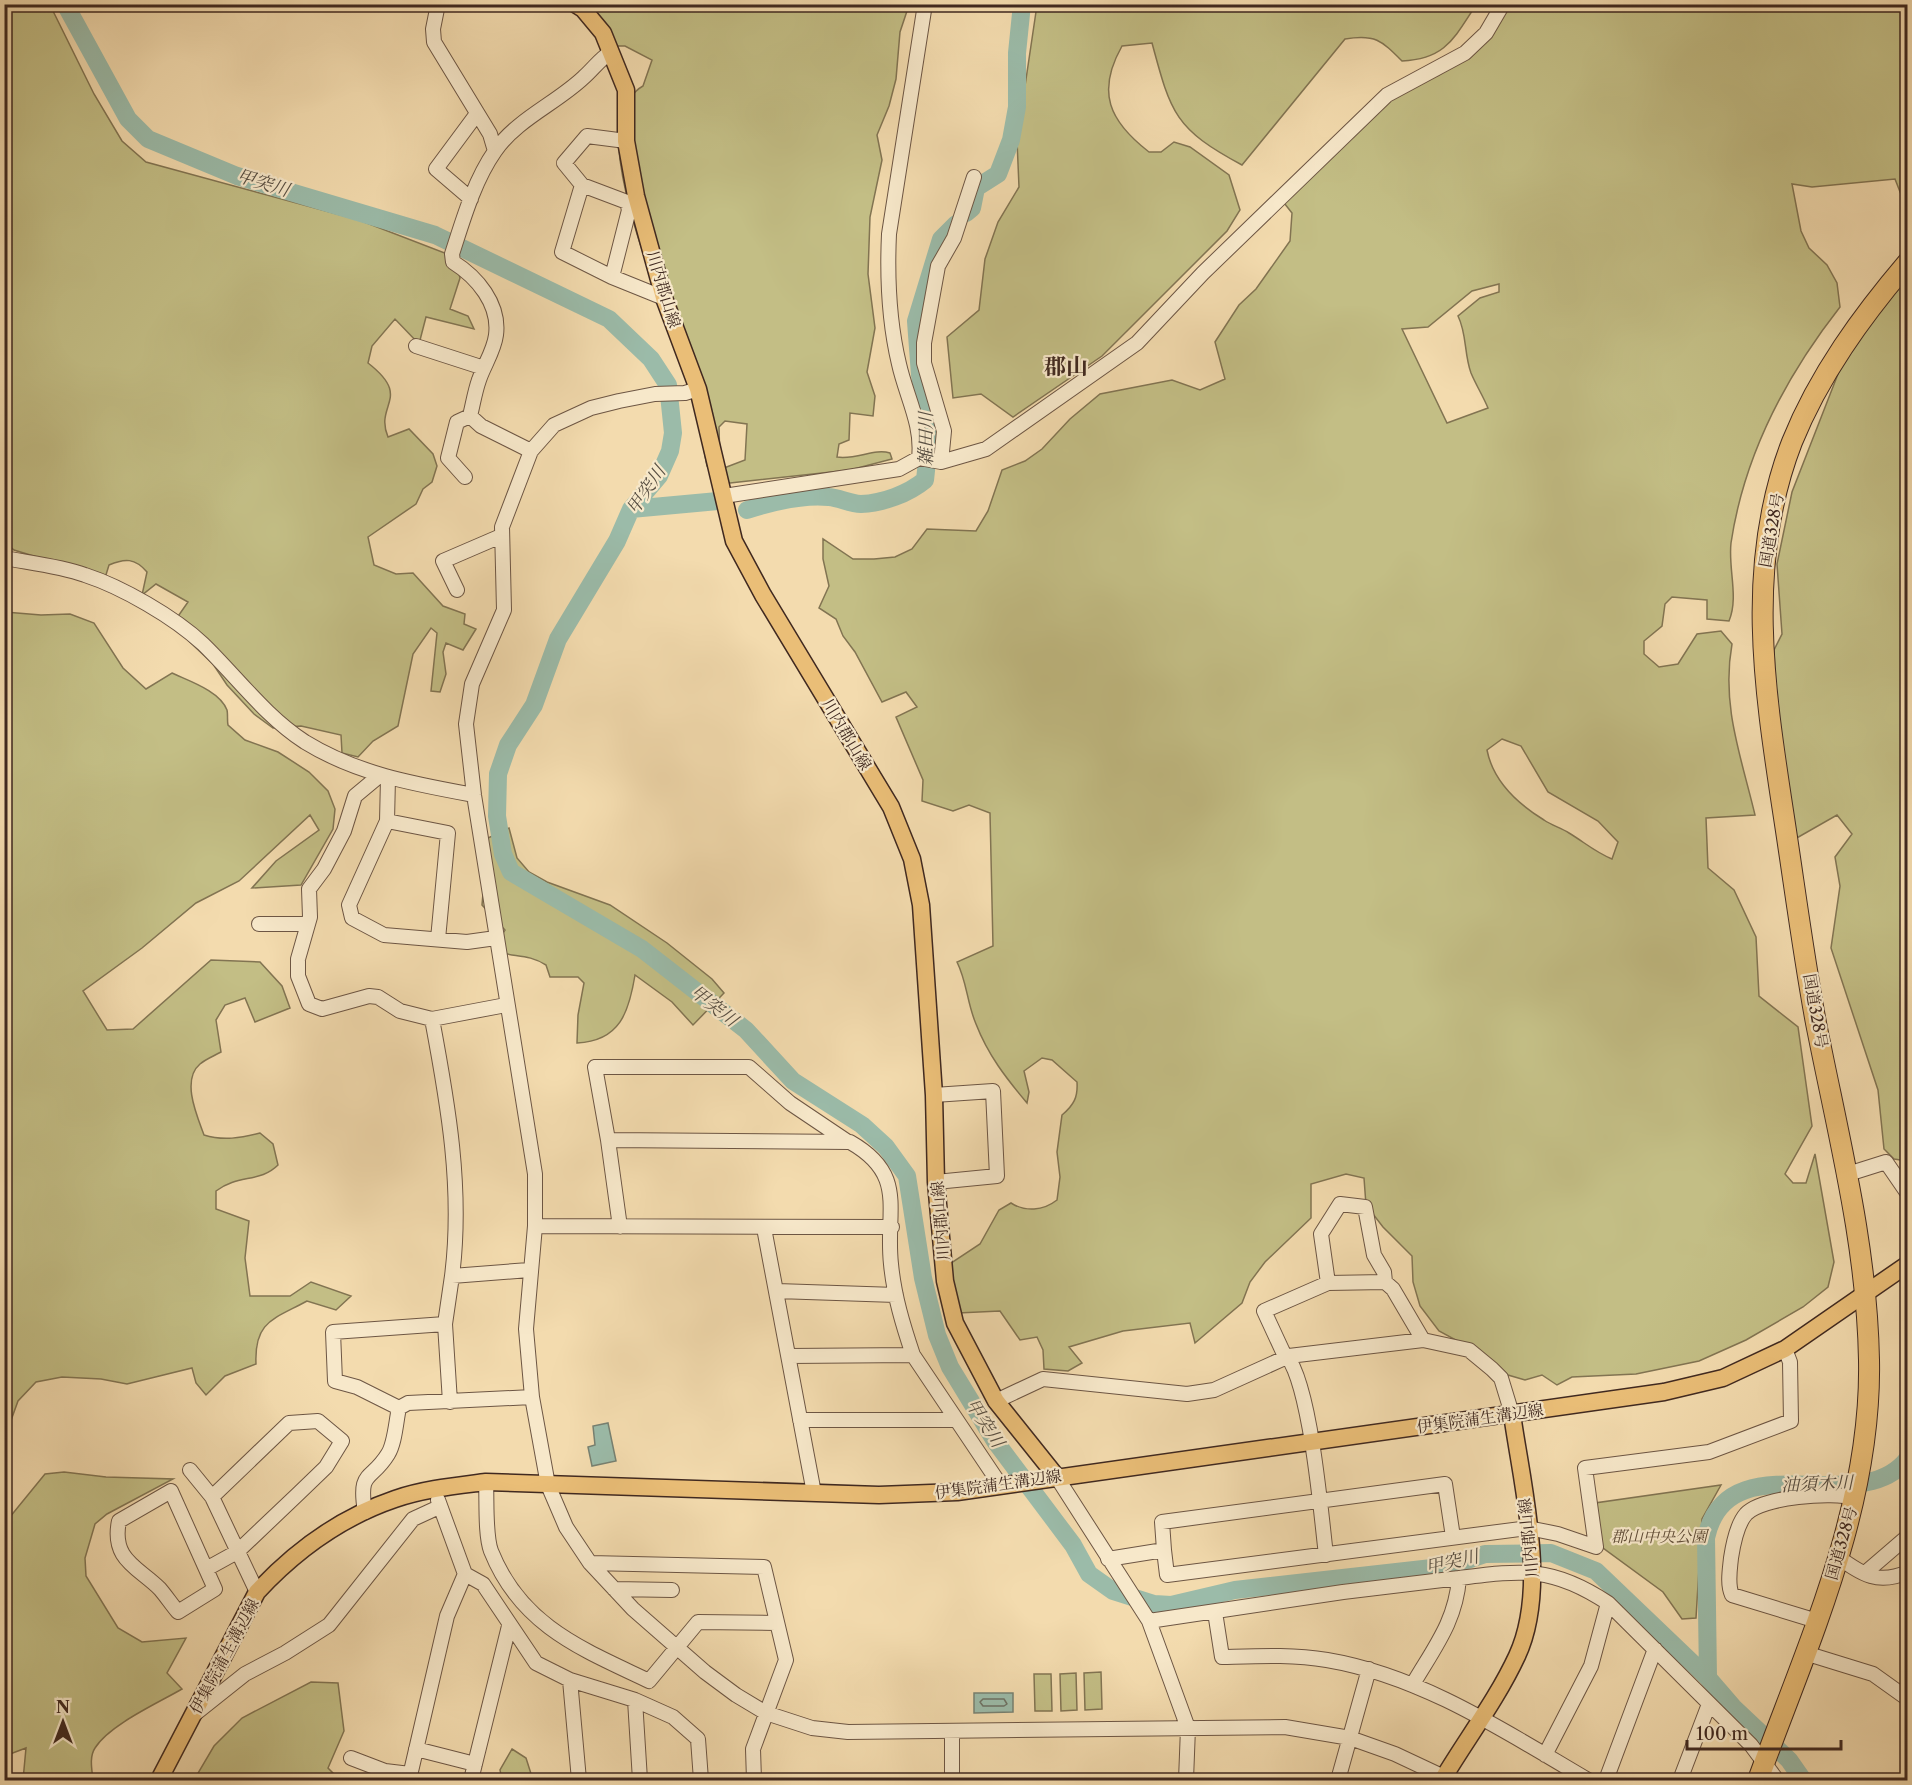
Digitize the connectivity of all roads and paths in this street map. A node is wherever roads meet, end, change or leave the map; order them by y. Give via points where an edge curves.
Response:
1 (438, 4) edge
2 (575, 4) edge
3 (925, 4) edge
4 (1503, 4) edge
5 (612, 52) junction
6 (477, 115) junction
7 (626, 141) junction
8 (495, 151) junction
9 (974, 177) dead end
10 (582, 185) junction
11 (471, 199) junction
12 (1908, 262) edge
13 (612, 277) junction
14 (664, 298) junction
15 (416, 346) dead end
16 (484, 368) junction
17 (692, 391) junction
18 (470, 416) junction
19 (531, 451) junction
20 (919, 458) junction
21 (940, 461) junction
22 (465, 477) dead end
23 (724, 496) junction
24 (501, 536) junction
25 (4, 558) edge
26 (457, 590) dead end
27 (384, 777) junction
28 (474, 795) junction
29 (387, 821) junction
30 (259, 924) dead end
31 (308, 924) junction
32 (496, 938) junction
33 (438, 939) junction
34 (506, 1005) junction
35 (432, 1019) junction
36 (934, 1095) junction
37 (608, 1140) junction
38 (850, 1143) junction
39 (1848, 1174) junction
40 (936, 1182) junction
41 (1908, 1194) edge
42 (535, 1226) junction
43 (620, 1227) junction
44 (892, 1227) junction
45 (764, 1228) junction
46 (1908, 1264) edge
47 (530, 1270) junction
48 (452, 1276) junction
49 (1328, 1282) junction
50 (1385, 1282) junction
51 (777, 1291) junction
52 (1866, 1294) junction
53 (896, 1295) junction
54 (445, 1324) junction
55 (1424, 1340) junction
56 (1785, 1349) junction
57 (913, 1355) junction
58 (789, 1356) junction
59 (1289, 1356) junction
60 (532, 1397) junction
61 (996, 1401) junction
62 (450, 1402) junction
63 (399, 1408) junction
64 (1512, 1414) junction
65 (800, 1420) junction
66 (956, 1420) junction
67 (1310, 1442) junction
68 (190, 1470) dead end
69 (1056, 1476) junction
70 (486, 1482) junction
71 (548, 1485) junction
72 (1003, 1486) junction
73 (436, 1489) junction
74 (814, 1493) junction
75 (1855, 1496) junction
76 (212, 1497) junction
77 (1319, 1502) junction
78 (439, 1507) junction
79 (365, 1512) junction
80 (1528, 1531) junction
81 (1908, 1536) edge
82 (1453, 1537) junction
83 (1164, 1550) junction
84 (237, 1552) junction
85 (1326, 1555) junction
86 (1838, 1557) junction
87 (1108, 1559) junction
88 (590, 1563) junction
89 (208, 1568) junction
90 (1534, 1569) junction
91 (1908, 1572) edge
92 (465, 1574) junction
93 (1865, 1574) junction
94 (1459, 1578) junction
95 (614, 1588) junction
96 (672, 1590) dead end
97 (257, 1592) junction
98 (1608, 1603) junction
99 (1215, 1612) junction
100 (1149, 1621) junction
101 (1816, 1621) junction
102 (776, 1623) junction
103 (509, 1626) junction
104 (678, 1648) junction
105 (1655, 1649) junction
106 (1805, 1653) junction
107 (1369, 1669) junction
108 (570, 1680) junction
109 (1413, 1684) junction
110 (1908, 1699) edge
111 (635, 1700) junction
112 (1709, 1704) junction
113 (766, 1713) junction
114 (194, 1714) junction
115 (1481, 1720) junction
116 (1188, 1728) junction
117 (952, 1731) junction
118 (1350, 1738) junction
119 (416, 1749) junction
120 (1545, 1755) junction
121 (351, 1758) dead end
122 (1765, 1759) junction
123 (475, 1764) junction
124 (409, 1777) edge
125 (1447, 1779) edge
126 (159, 1780) edge
127 (471, 1780) edge
128 (579, 1780) edge
129 (640, 1780) edge
130 (701, 1780) edge
131 (754, 1780) edge
132 (952, 1780) edge
133 (1186, 1780) edge
134 (1338, 1780) edge
135 (1588, 1780) edge
136 (1605, 1780) edge
137 (1680, 1780) edge
138 (1758, 1780) edge
139 (1777, 1780) edge

1 - 6 street via 434,42
2 - 5 main road, 川内郡山線 via 603,33
3 - 20 street via 887,267 899,364 921,439
4 - 21 street via 1486,33 1465,53 1387,95 1203,273 1137,343 986,449
5 - 7 main road, 川内郡山線 via 626,90
5 - 8 street via 515,130
6 - 8 street via 490,134
6 - 11 street via 436,169
7 - 10 street via 586,136 564,163
7 - 14 main road, 川内郡山線 via 636,196
8 - 11 street
9 - 21 street via 954,238 938,266 924,343 924,363 944,431
10 - 13 street via 627,202 629,210
10 - 13 street via 562,252
11 - 16 street via 452,254 453,262 472,274 487,295 495,322 496,335
12 - 39 highway, 国道328号 via 1839,351 1792,443 1776,497 1762,582 1767,710 1816,1021
13 - 14 street
14 - 17 main road, 川内郡山線
15 - 16 street
16 - 18 street
17 - 19 street via 610,403 569,417 554,425
17 - 23 main road, 川内郡山線
18 - 19 street via 481,426
18 - 22 street via 456,422 448,458
19 - 24 street via 504,518
20 - 21 street
20 - 23 street via 899,469
23 - 36 main road, 川内郡山線 via 734,541 891,807 912,859 921,906
24 - 26 street via 443,561
24 - 28 street via 504,610 481,658 468,703 466,724
25 - 27 street via 85,575 135,599 201,643 282,726 355,768
27 - 28 street
27 - 29 street
27 - 31 street via 355,796 344,831 309,889
28 - 32 street
29 - 33 street via 448,833
29 - 33 street via 349,905 352,918 384,935
30 - 31 street
31 - 35 street via 298,959 298,976 309,1004 322,1009 378,997 400,1011
32 - 33 street via 467,942
32 - 34 street
34 - 35 street
34 - 42 street via 535,1174
35 - 48 street via 451,1118 457,1219
36 - 40 main road, 川内郡山線
36 - 40 street via 993,1091 997,1176
37 - 38 street
37 - 38 street via 595,1067 749,1068 789,1103
37 - 43 street
38 - 44 street via 881,1165 889,1186
39 - 41 street via 1886,1162
39 - 52 highway, 国道328号
40 - 61 main road, 川内郡山線 via 945,1281 955,1323
42 - 43 street
42 - 47 street
43 - 45 street
44 - 45 street
44 - 53 street via 891,1262
45 - 51 street
46 - 52 main road, 伊集院蒲生溝辺線
47 - 48 street
47 - 60 street via 526,1329
48 - 54 street
49 - 50 street
49 - 50 street via 1322,1234 1340,1204 1365,1207 1374,1255
49 - 59 street via 1264,1311 1283,1352
50 - 55 street
51 - 53 street
51 - 58 street
52 - 56 main road, 伊集院蒲生溝辺線
52 - 75 highway, 国道328号 via 1869,1391
53 - 57 street
54 - 62 street
54 - 63 street via 333,1332 335,1381 357,1387
55 - 59 street
55 - 64 street via 1468,1350 1492,1369 1501,1378
56 - 64 main road, 伊集院蒲生溝辺線 via 1742,1371 1702,1385
56 - 80 street via 1790,1362 1791,1421 1709,1452 1585,1468 1596,1547 1558,1534
57 - 58 street
57 - 66 street
58 - 65 street
59 - 61 street via 1214,1390 1187,1394 1042,1379
59 - 67 street via 1303,1390
60 - 62 street
60 - 71 street
61 - 69 main road, 川内郡山線
62 - 63 street via 408,1403
63 - 79 street via 389,1454 364,1482
64 - 67 main road, 伊集院蒲生溝辺線
64 - 80 main road, 川内郡山線
65 - 66 street
65 - 74 street
66 - 72 street
67 - 69 main road, 伊集院蒲生溝辺線
67 - 77 street
68 - 76 street
69 - 72 main road, 伊集院蒲生溝辺線
69 - 87 street
70 - 71 main road, 伊集院蒲生溝辺線
70 - 73 main road, 伊集院蒲生溝辺線
70 - 104 street via 490,1549 517,1598 560,1638 649,1681
71 - 74 main road, 伊集院蒲生溝辺線
71 - 88 street via 566,1527
72 - 74 main road, 伊集院蒲生溝辺線 via 925,1494
73 - 78 street
73 - 79 main road, 伊集院蒲生溝辺線 via 394,1499
75 - 86 highway, 国道328号
75 - 101 street via 1838,1494 1768,1502 1753,1507 1740,1522 1731,1555 1732,1594
76 - 84 street
76 - 84 street via 289,1423 318,1421 342,1441 326,1467
77 - 82 street via 1445,1484
77 - 83 street via 1162,1522
77 - 85 street
78 - 92 street
78 - 114 street via 413,1518 329,1625 245,1674
79 - 97 main road, 伊集院蒲生溝辺線 via 301,1550
80 - 82 street
80 - 90 main road, 川内郡山線
81 - 93 street
82 - 85 street
83 - 85 street via 1167,1575
83 - 87 street
84 - 89 street
84 - 97 street
86 - 93 street
86 - 101 highway, 国道328号
87 - 100 street
88 - 95 street
88 - 102 street via 764,1567
89 - 89 street via 171,1491 119,1521 117,1533 126,1562 160,1589 178,1612 215,1588
90 - 94 street
90 - 98 street via 1560,1577
90 - 115 main road, 川内郡山線 via 1526,1632
91 - 93 street via 1892,1579
92 - 103 street via 483,1584
92 - 119 street via 447,1616
94 - 99 street
94 - 109 street via 1451,1620
95 - 96 street
95 - 104 street
97 - 114 main road, 伊集院蒲生溝辺線
98 - 105 street
98 - 120 street via 1591,1666
99 - 100 street
99 - 107 street via 1222,1657 1284,1655
100 - 116 street
101 - 106 highway, 国道328号
102 - 104 street via 698,1622
102 - 113 street via 786,1660
103 - 108 street via 536,1663
103 - 123 street
104 - 113 street via 736,1695
105 - 112 street
105 - 136 street
106 - 110 street via 1873,1674
106 - 122 highway, 国道328号
107 - 109 street
107 - 118 street
108 - 111 street
108 - 128 street
109 - 115 street
111 - 129 street
111 - 130 street via 673,1717 698,1739
112 - 122 street
112 - 137 street
113 - 117 street via 812,1728 848,1732
113 - 131 street via 753,1749
114 - 126 main road, 伊集院蒲生溝辺線
115 - 120 street
115 - 125 main road, 川内郡山線
116 - 117 street
116 - 118 street via 1285,1726
116 - 133 street
117 - 132 street
118 - 125 street
118 - 134 street
119 - 123 street
119 - 124 street
120 - 135 street
121 - 124 street
122 - 138 highway, 国道328号
122 - 139 street
123 - 127 street

